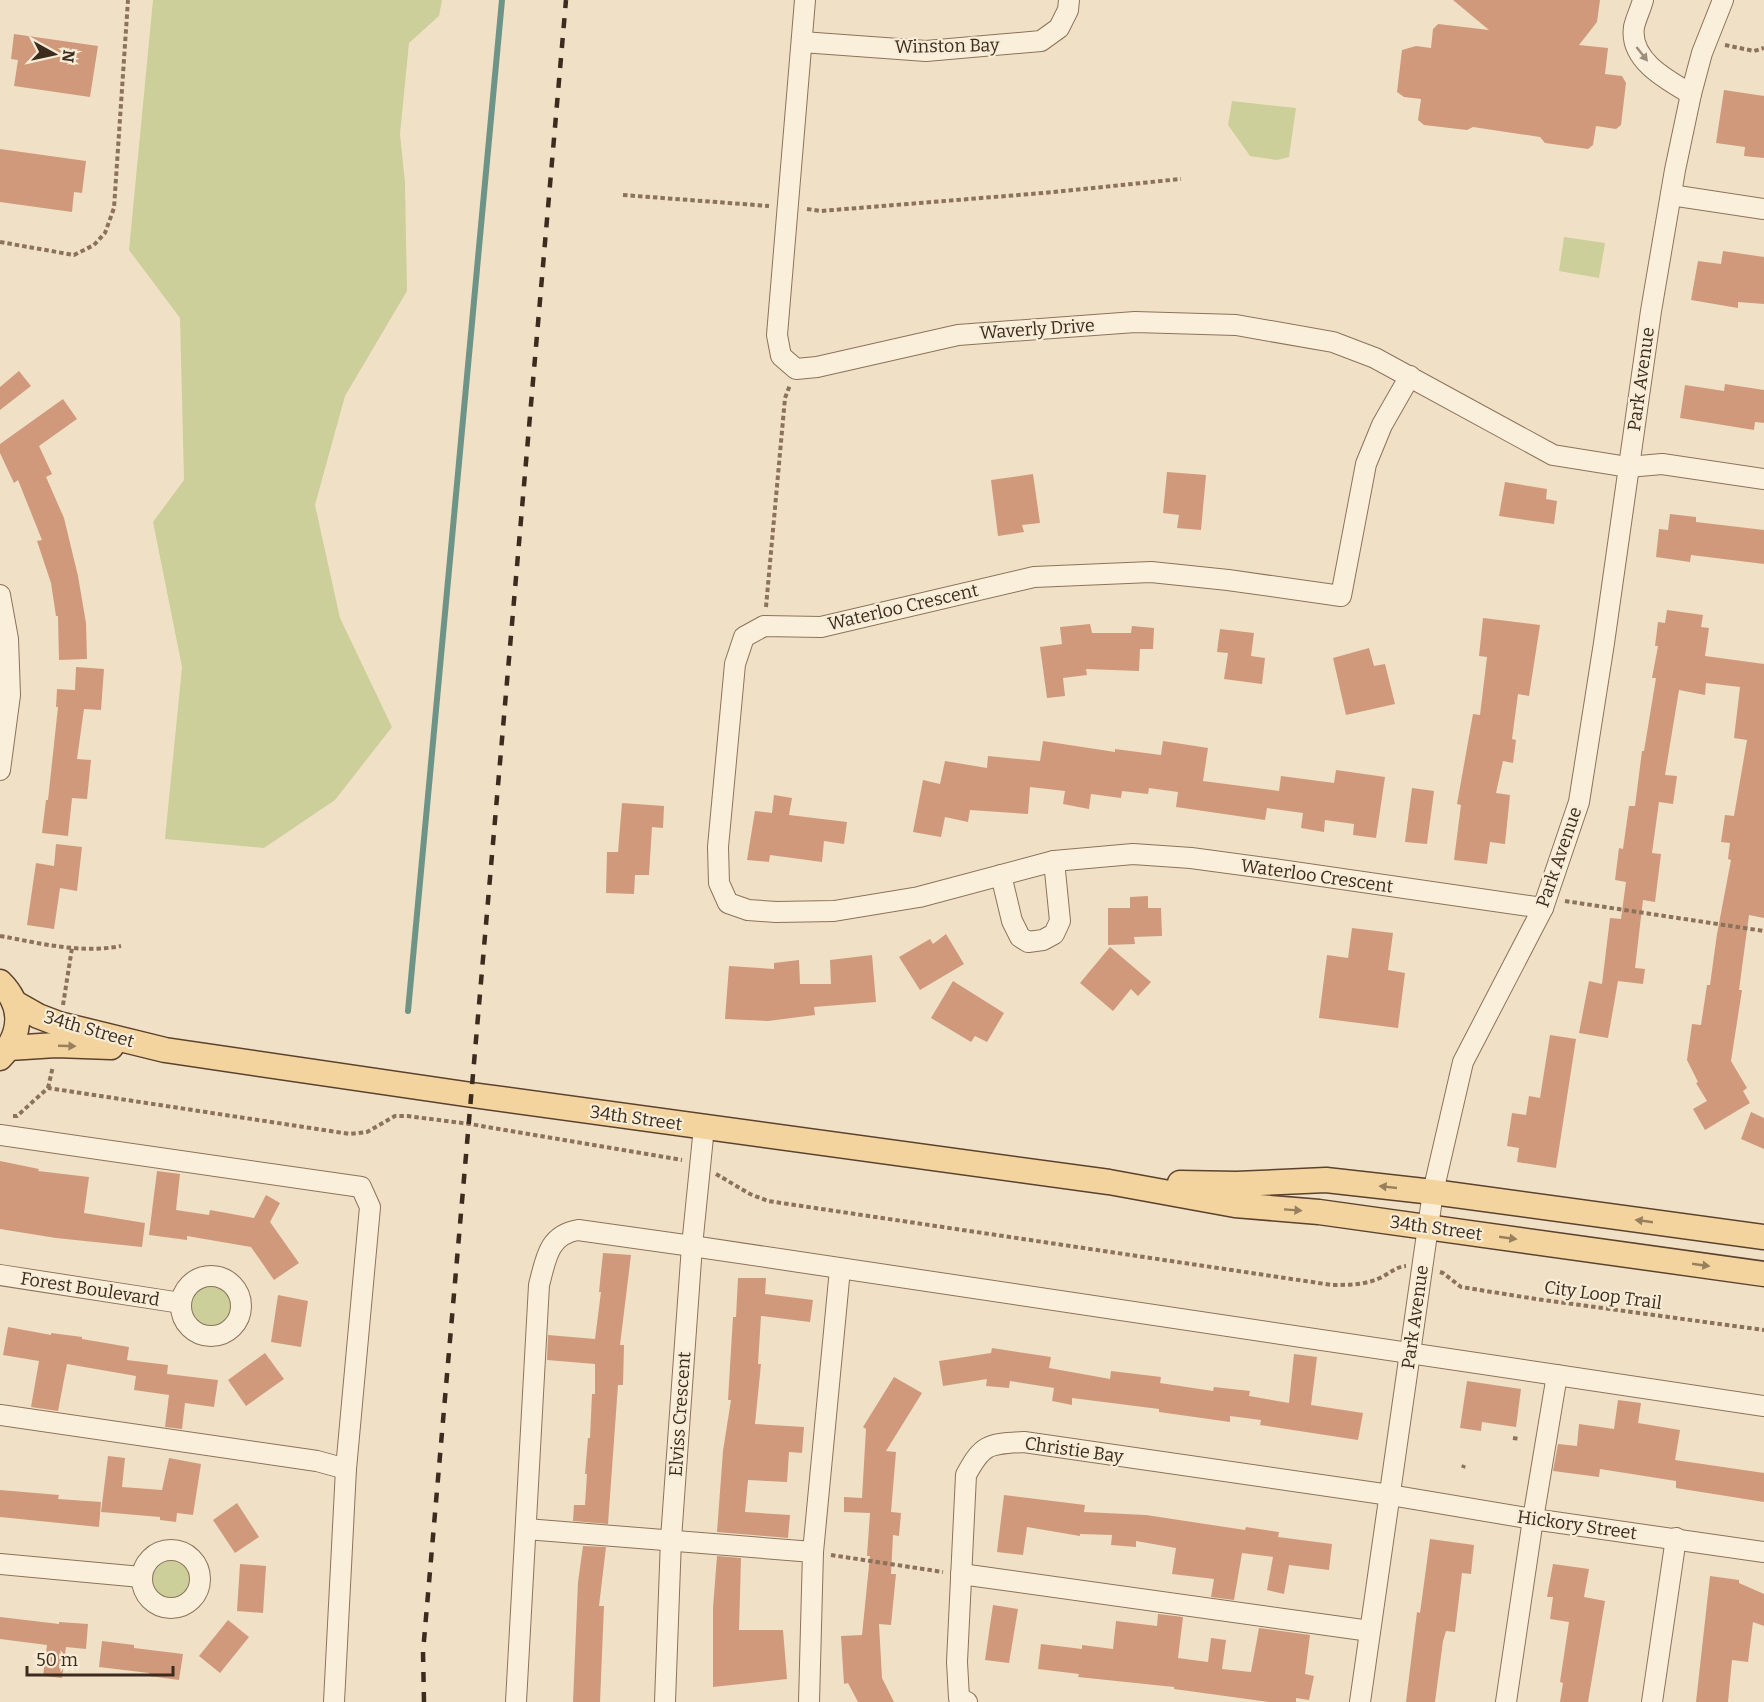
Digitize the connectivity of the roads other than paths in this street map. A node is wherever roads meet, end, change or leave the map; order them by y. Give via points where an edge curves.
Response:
1 (805, 0) edge
2 (1069, 0) edge
3 (1643, 0) edge
4 (1723, 0) edge
5 (802, 42) junction
6 (1691, 94) junction
7 (1671, 195) junction
8 (1764, 209) edge
9 (1410, 376) junction
10 (1628, 467) junction
11 (1764, 479) edge
12 (0, 596) edge
13 (0, 771) edge
14 (1054, 861) junction
15 (1001, 875) junction
16 (1545, 903) junction
17 (0, 982) edge
18 (15, 1003) junction
19 (165, 1050) junction
20 (5, 1053) edge
21 (704, 1127) junction
22 (0, 1135) edge
23 (1109, 1182) junction
24 (1433, 1192) junction
25 (1428, 1227) junction
26 (1764, 1237) edge
27 (692, 1246) junction
28 (840, 1269) junction
29 (1764, 1274) edge
30 (0, 1275) edge
31 (181, 1303) dead end
32 (1410, 1353) junction
33 (1557, 1375) junction
34 (1764, 1406) edge
35 (0, 1415) edge
36 (346, 1469) junction
37 (1390, 1495) junction
38 (1533, 1519) junction
39 (526, 1529) junction
40 (1676, 1538) junction
41 (671, 1539) junction
42 (1764, 1551) edge
43 (813, 1552) junction
44 (0, 1564) edge
45 (961, 1574) junction
46 (141, 1577) dead end
47 (1371, 1631) junction
48 (334, 1702) edge
49 (516, 1702) edge
50 (665, 1702) edge
51 (809, 1702) edge
52 (967, 1702) edge
53 (1360, 1702) edge
54 (1506, 1702) edge
55 (1652, 1702) edge

1 - 5 street
2 - 5 street, Winston Bay via 1059,28 1041,41 926,51
3 -> 6 street via 1634,27 1636,48 1660,76
4 - 6 street, Park Avenue
5 - 9 street, Waverly Drive via 777,335 781,356 796,369 958,335 1136,322 1236,325 1333,342
6 - 7 street, Park Avenue
7 - 8 street
7 - 10 street, Park Avenue
9 - 10 street, Waverly Drive via 1553,455
9 - 15 street, Waterloo Crescent via 1382,424 1366,464 1341,596 1151,572 1034,577 821,627 764,626 744,637 735,664 718,847 719,883 728,903 748,910 834,911 919,897
10 - 11 street, Waverly Drive via 1662,464
10 - 16 street, Park Avenue via 1579,802
12 - 13 street via 8,639 10,695
14 - 15 street, Waterloo Crescent
14 - 15 street via 1060,921 1054,934 1043,940 1028,942 1020,937
14 - 16 street, Waterloo Crescent via 1134,854 1191,858
16 - 24 street, Park Avenue via 1462,1062
17 - 18 main road
18 - 19 main road, 34th Street via 59,1024
18 - 20 main road via 16,1034
20 -> 19 main road, 34th Street via 56,1045
19 - 21 main road, 34th Street
21 - 23 main road, 34th Street
21 - 27 street, Elviss Crescent
22 - 36 street via 361,1187 370,1207
24 -> 23 main road, 34th Street via 1326,1180 1236,1184
23 -> 25 main road, 34th Street via 1235,1205
24 - 25 street, Park Avenue
26 -> 24 main road, 34th Street
25 -> 29 main road, 34th Street
25 - 32 street, Park Avenue
27 - 28 street
27 - 39 street via 579,1230 565,1232 555,1241 539,1285
27 - 41 street, Elviss Crescent
28 - 32 street
28 - 43 street
30 - 31 street, Forest Boulevard
32 - 33 street
32 - 37 street, Park Avenue
33 - 34 street
33 - 38 street
35 - 36 street via 317,1461
36 - 48 street
37 - 38 street, Hickory Street
37 - 45 street, Christie Bay via 1024,1442 995,1443 977,1454 966,1475
37 - 47 street, Park Avenue
38 - 40 street, Hickory Street
38 - 54 street
39 - 41 street
39 - 49 street
40 - 42 street, Hickory Street
40 - 55 street
41 - 43 street
41 - 50 street, Elviss Crescent
43 - 51 street
44 - 46 street
45 - 47 street
45 - 52 street, Christie Bay via 957,1662 959,1698
47 - 53 street, Park Avenue

